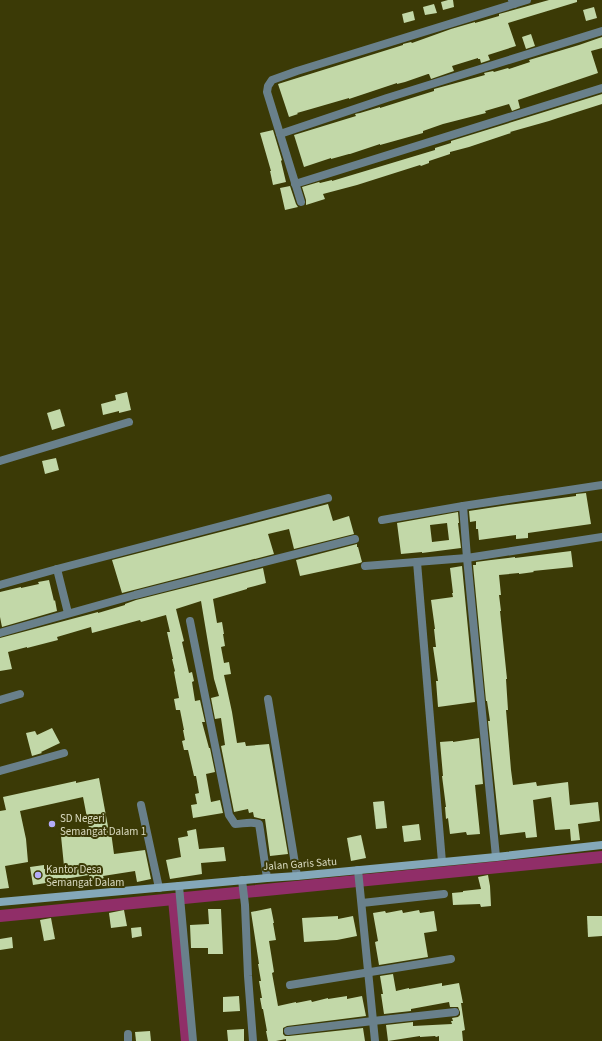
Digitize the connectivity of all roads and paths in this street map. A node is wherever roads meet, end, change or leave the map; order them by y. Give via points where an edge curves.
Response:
1 (527, 0) edge
2 (513, 2) edge
3 (602, 31) edge
4 (602, 88) edge
5 (280, 134) junction
6 (295, 184) junction
7 (301, 202) dead end
8 (129, 422) dead end
9 (0, 461) edge
10 (602, 485) edge
11 (328, 498) dead end
12 (464, 506) junction
13 (382, 520) dead end
14 (602, 537) edge
15 (355, 539) dead end
16 (468, 558) junction
17 (417, 562) junction
18 (365, 566) dead end
19 (57, 569) junction
20 (0, 585) edge
21 (68, 613) junction
22 (190, 621) dead end
23 (0, 632) edge
24 (20, 694) dead end
25 (0, 700) edge
26 (268, 700) dead end
27 (64, 752) dead end
28 (0, 771) edge
29 (141, 805) dead end
30 (602, 845) edge
31 (496, 857) junction
32 (442, 862) junction
33 (358, 874) junction
34 (297, 876) junction
35 (267, 878) junction
36 (243, 884) junction
37 (159, 888) junction
38 (179, 889) junction
39 (444, 894) dead end
40 (0, 902) edge
41 (362, 903) junction
42 (451, 959) dead end
43 (368, 973) junction
44 (290, 985) dead end
45 (455, 1012) dead end
46 (373, 1021) junction
47 (288, 1031) dead end
48 (193, 1041) edge
49 (253, 1041) edge
50 (375, 1041) edge

1 - 2 street
2 - 5 street via 272,80 267,92
3 - 5 street
4 - 6 street
5 - 6 street
6 - 7 street
8 - 9 street
10 - 12 street
11 - 19 street
12 - 13 street
12 - 16 street
14 - 16 street
15 - 21 street
16 - 17 street
16 - 31 street
17 - 18 street
17 - 32 street
19 - 20 street
19 - 21 street
21 - 23 street
22 - 35 street via 229,815 235,824 259,824
24 - 25 street
26 - 34 street
27 - 28 street
29 - 37 street
30 - 31 street, Jalan Garis Satu
31 - 32 street, Jalan Garis Satu
32 - 33 street, Jalan Garis Satu
33 - 34 street, Jalan Garis Satu
33 - 41 street
34 - 35 street, Jalan Garis Satu
35 - 36 street, Jalan Garis Satu
36 - 38 street, Jalan Garis Satu
36 - 49 street
37 - 38 street, Jalan Garis Satu
37 - 40 street, Jalan Garis Satu
38 - 48 street
39 - 41 street
41 - 43 street
42 - 43 street
43 - 44 street
43 - 46 street
45 - 46 street
46 - 47 street
46 - 50 street

